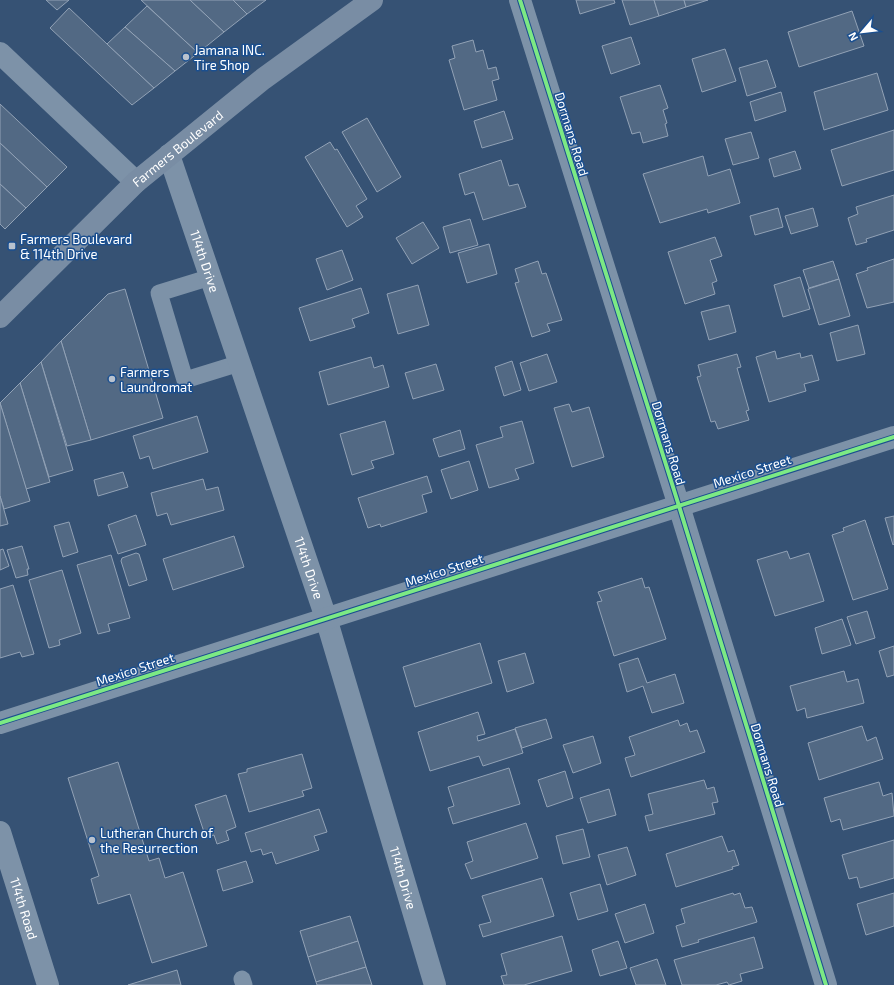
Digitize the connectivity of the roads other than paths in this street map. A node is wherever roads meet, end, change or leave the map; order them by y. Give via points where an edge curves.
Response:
1 (372, 0) edge
2 (520, 0) edge
3 (0, 53) edge
4 (169, 155) junction
5 (136, 182) junction
6 (211, 277) junction
7 (0, 317) edge
8 (240, 363) junction
9 (894, 437) edge
10 (678, 506) junction
11 (326, 618) junction
12 (0, 723) edge
13 (0, 832) edge
14 (48, 985) edge
15 (435, 985) edge
16 (826, 985) edge

1 - 4 main road, Farmers Boulevard via 263,79
2 - 10 street, Dormans Road
3 - 5 street
4 - 5 main road, Farmers Boulevard
4 - 6 street, 114th Drive
5 - 7 main road, Farmers Boulevard
6 - 8 street, 114th Drive
6 - 8 lane via 159,293 185,380
8 - 11 street, 114th Drive
9 - 10 street, Mexico Street
10 - 11 street, Mexico Street
10 - 16 street, Dormans Road
11 - 12 street, Mexico Street
11 - 15 street, 114th Drive
13 - 14 street, 114th Road

